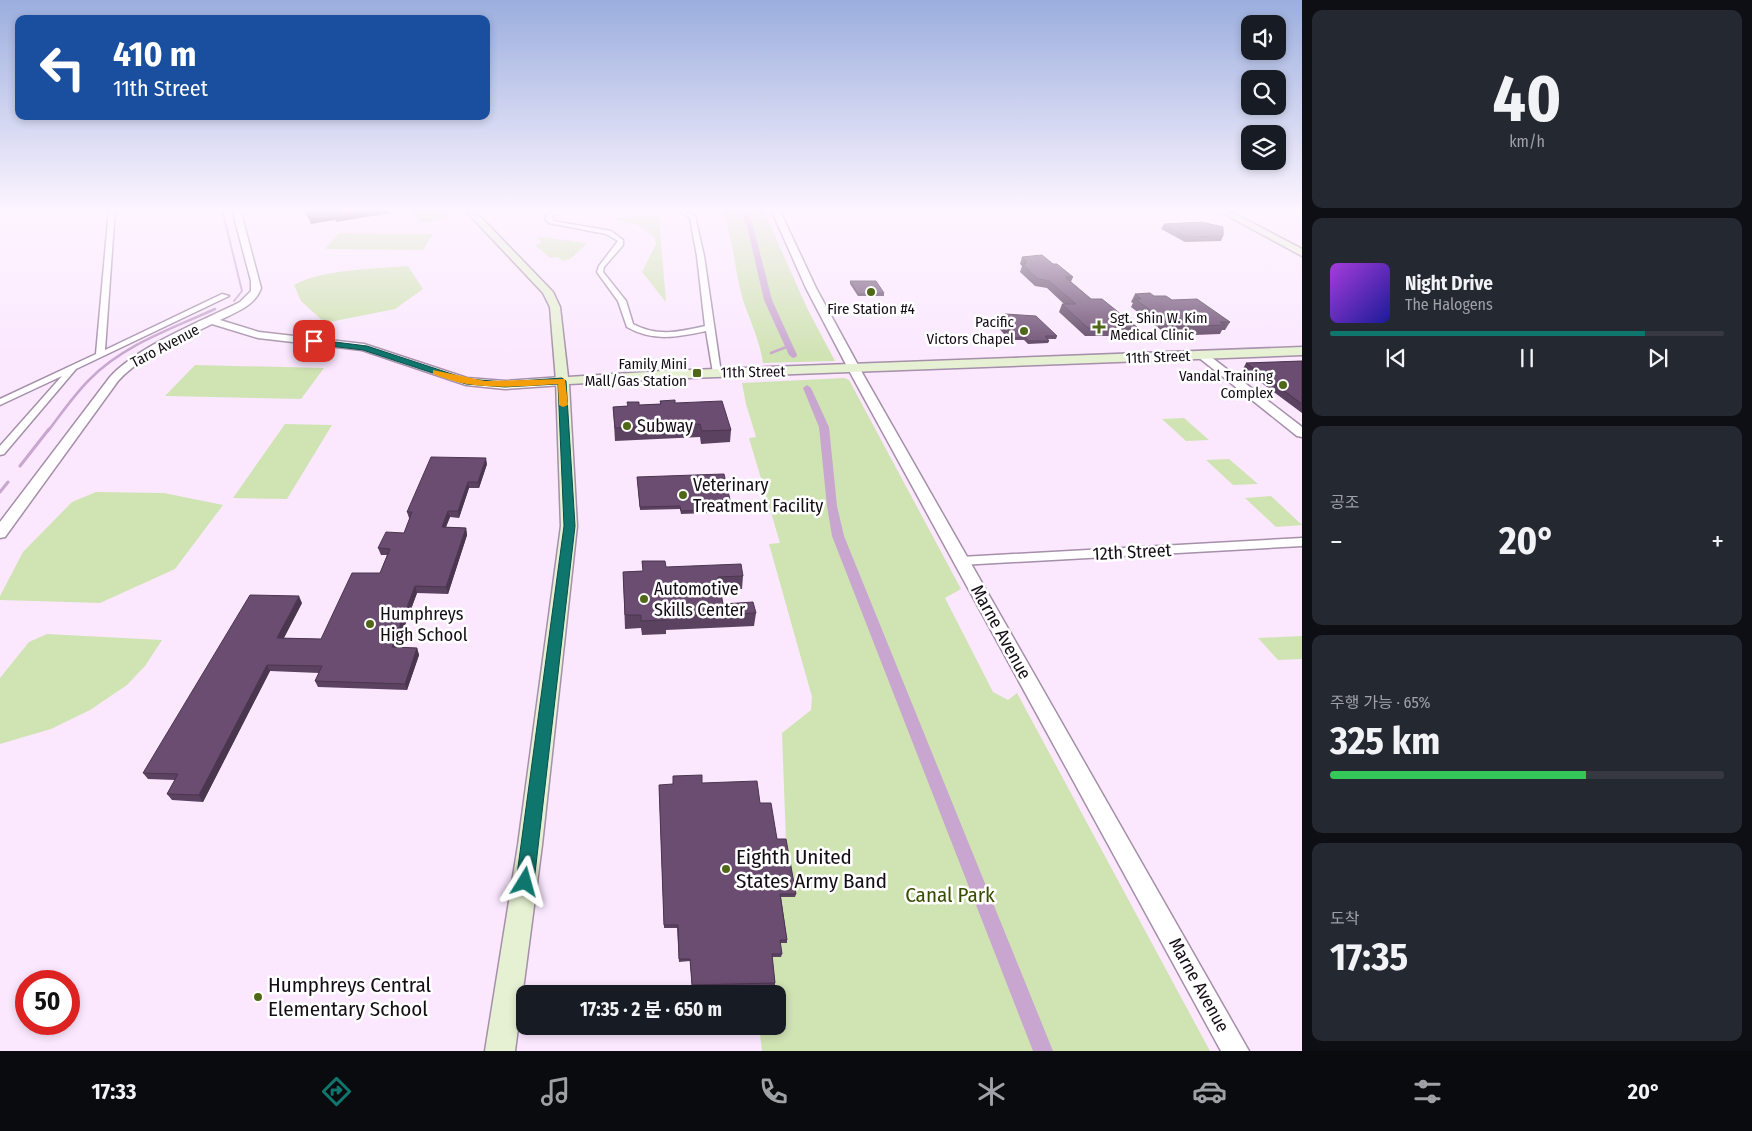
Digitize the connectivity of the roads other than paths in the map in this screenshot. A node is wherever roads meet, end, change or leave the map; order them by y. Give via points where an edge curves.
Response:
1 (108, 258) edge
2 (250, 258) edge
3 (515, 258) edge
4 (609, 258) edge
5 (700, 258) edge
6 (797, 258) edge
7 (224, 296) dead end
8 (213, 322) junction
9 (708, 328) junction
10 (1302, 351) edge
11 (1202, 355) junction
12 (100, 356) junction
13 (75, 367) junction
14 (854, 369) junction
15 (717, 373) junction
16 (562, 381) junction
17 (43, 382) junction
18 (58, 387) junction
19 (0, 402) edge
20 (1302, 433) edge
21 (0, 452) edge
22 (0, 533) edge
23 (1302, 542) edge
24 (961, 561) junction
25 (500, 1051) edge
26 (1236, 1051) edge

1 - 12 street
2 - 8 street, Taro Avenue via 258,287 256,293
3 - 16 main road via 548,292 554,307
4 - 9 street via 600,272 622,301 630,325 644,333 660,336
5 - 9 street
6 - 14 street, Marne Avenue
7 - 12 street
8 - 16 street, 11th Street via 258,334 364,348 466,381 505,385
8 - 22 street, Taro Avenue via 125,367
9 - 15 street
10 - 11 main road, 11th Street
11 - 14 main road, 11th Street
11 - 20 street
12 - 13 street
13 - 17 street
13 - 18 street
14 - 15 main road, 11th Street
14 - 24 street, Marne Avenue
15 - 16 main road, 11th Street
16 - 25 main road via 569,526 530,845
17 - 18 street
17 - 19 street
18 - 21 street
23 - 24 street, 12th Street
24 - 26 street, Marne Avenue

